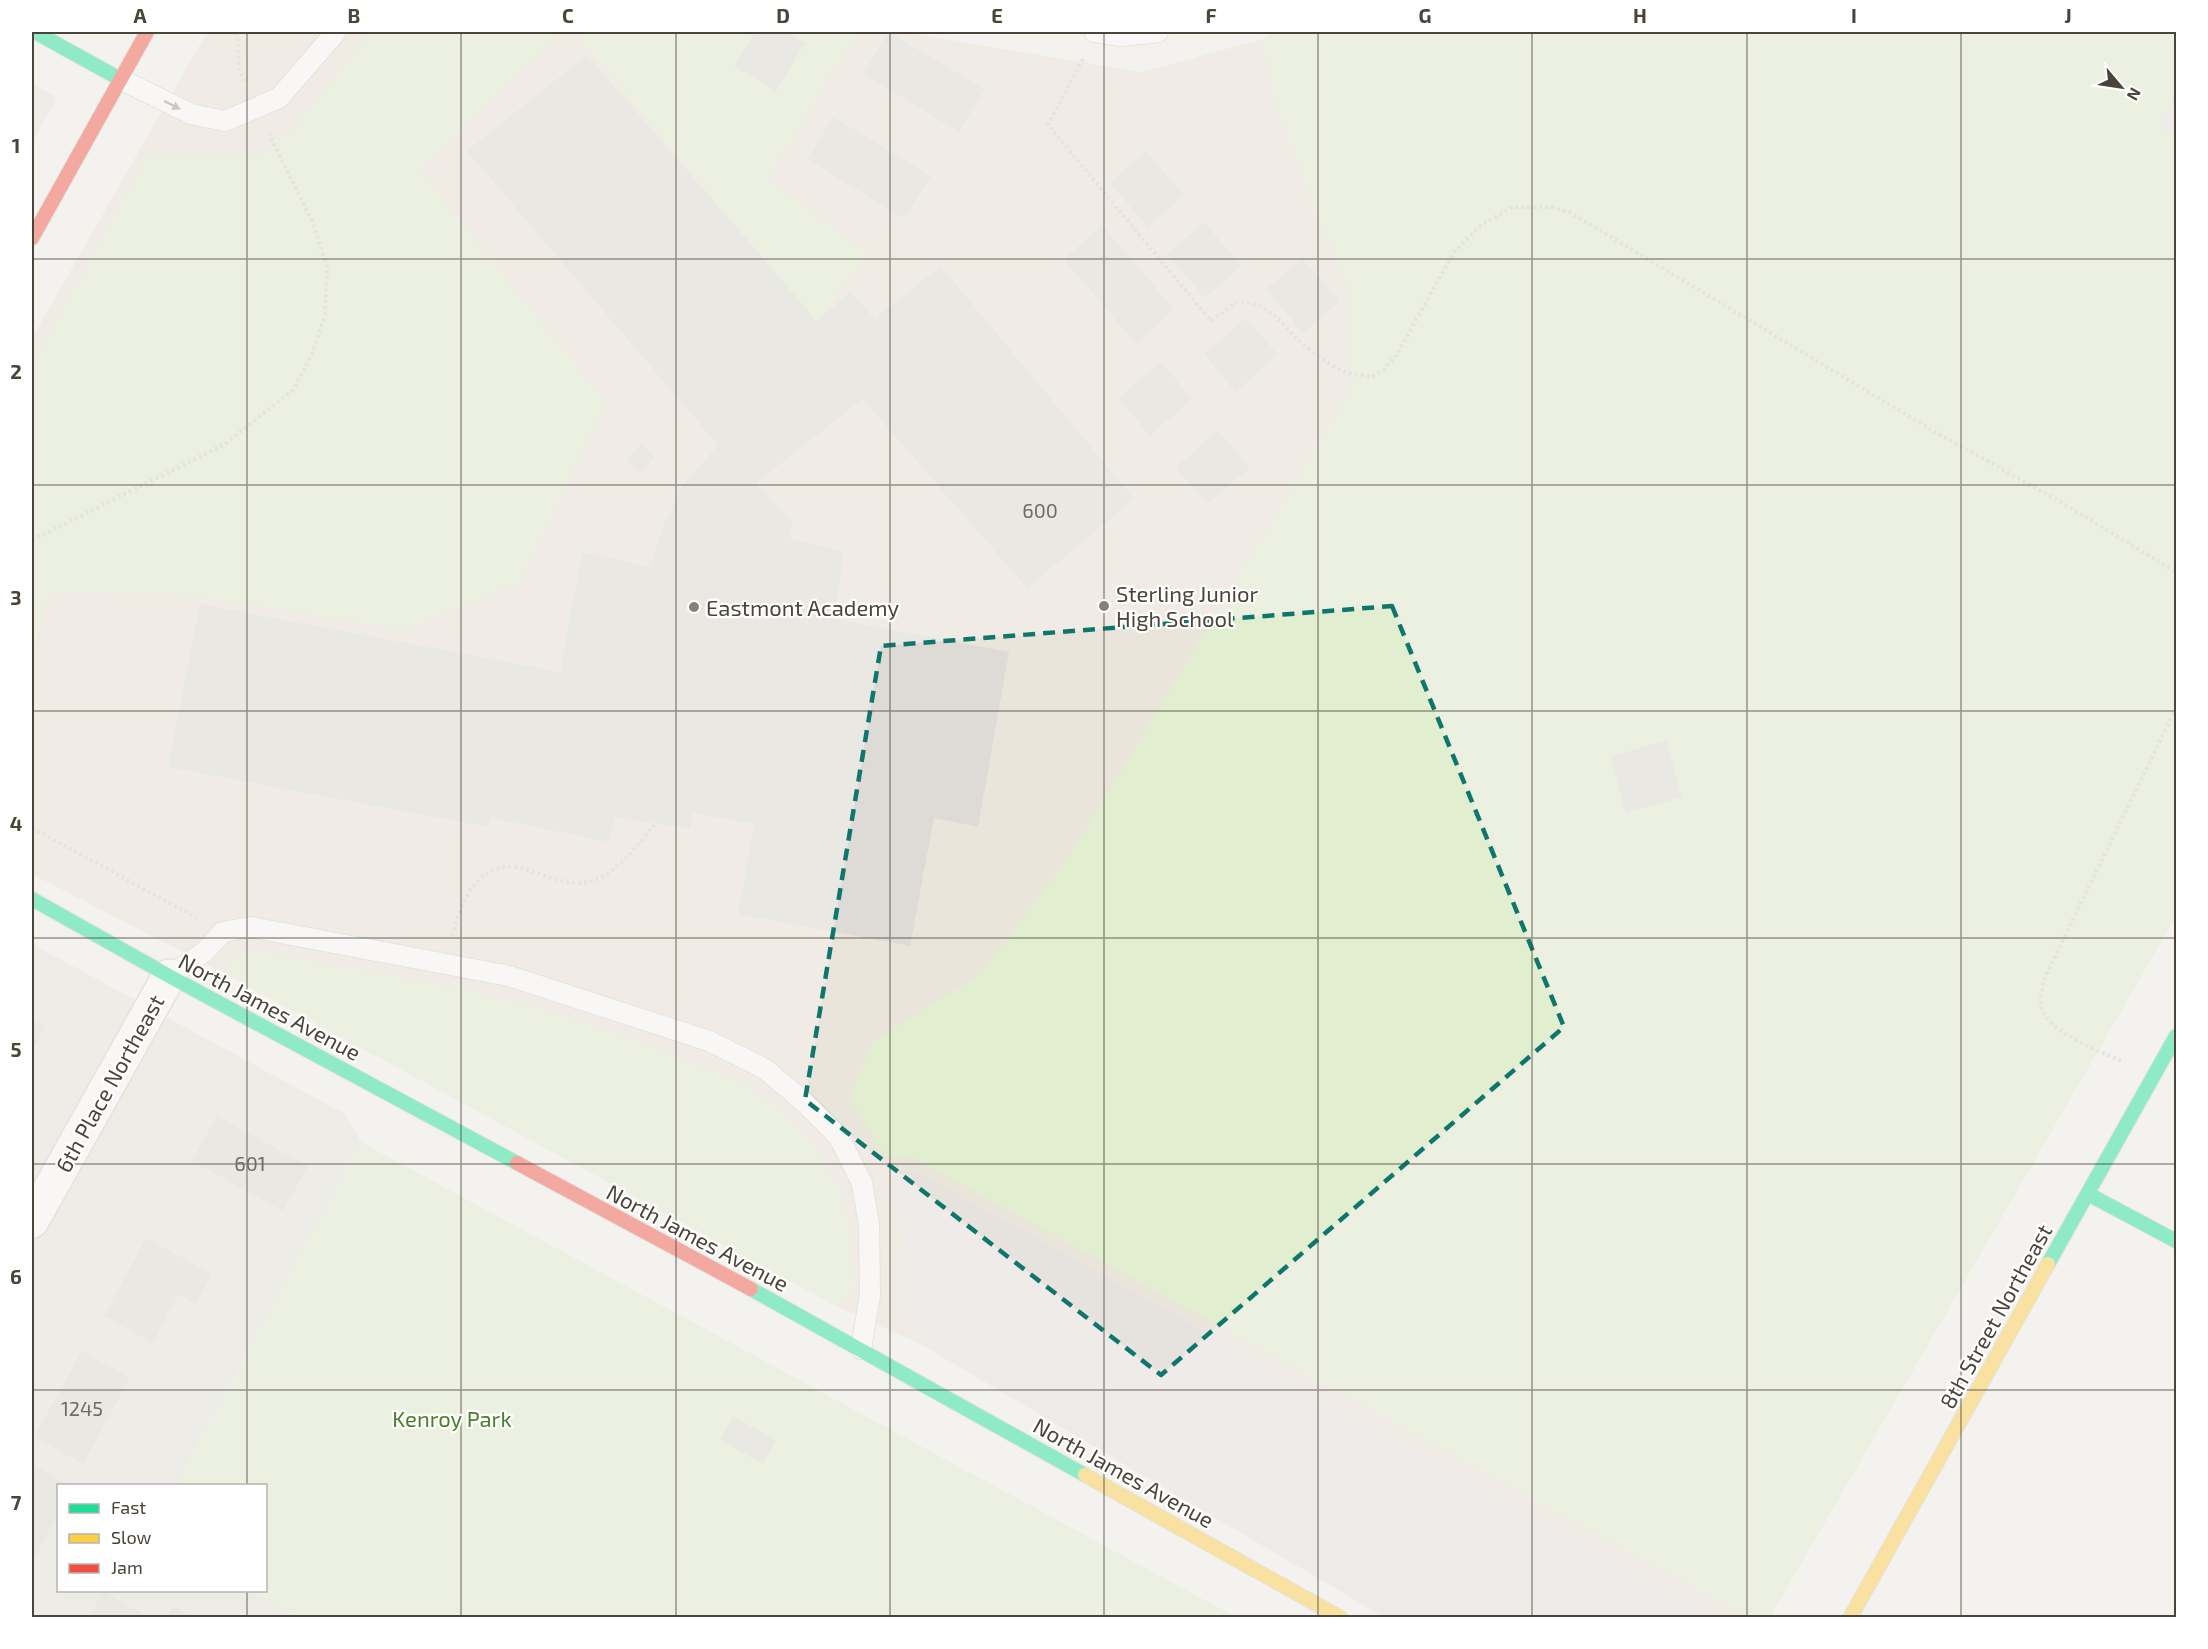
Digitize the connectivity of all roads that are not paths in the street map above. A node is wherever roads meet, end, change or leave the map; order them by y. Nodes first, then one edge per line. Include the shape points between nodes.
1 (35, 32) edge
2 (147, 32) edge
3 (336, 32) edge
4 (1096, 32) edge
5 (1158, 32) edge
6 (120, 79) junction
7 (32, 238) edge
8 (32, 899) edge
9 (169, 976) junction
10 (2176, 1036) edge
11 (2088, 1194) junction
12 (32, 1221) edge
13 (2176, 1241) edge
14 (861, 1349) junction
15 (1341, 1617) edge
16 (1850, 1617) edge

1 - 6 street
2 - 6 street
6 -> 3 lane via 191,114 225,121 279,98
4 - 5 lane via 1122,36
6 - 7 street
8 - 9 street, North James Avenue
9 - 12 street, 6th Place Northeast
9 - 14 street, North James Avenue
9 - 14 lane via 223,932 250,927 509,976 709,1041 765,1069 839,1137 862,1183 869,1224 870,1295
10 - 11 street, 8th Street Northeast
11 - 13 street
11 - 16 street, 8th Street Northeast
14 - 15 street, North James Avenue

